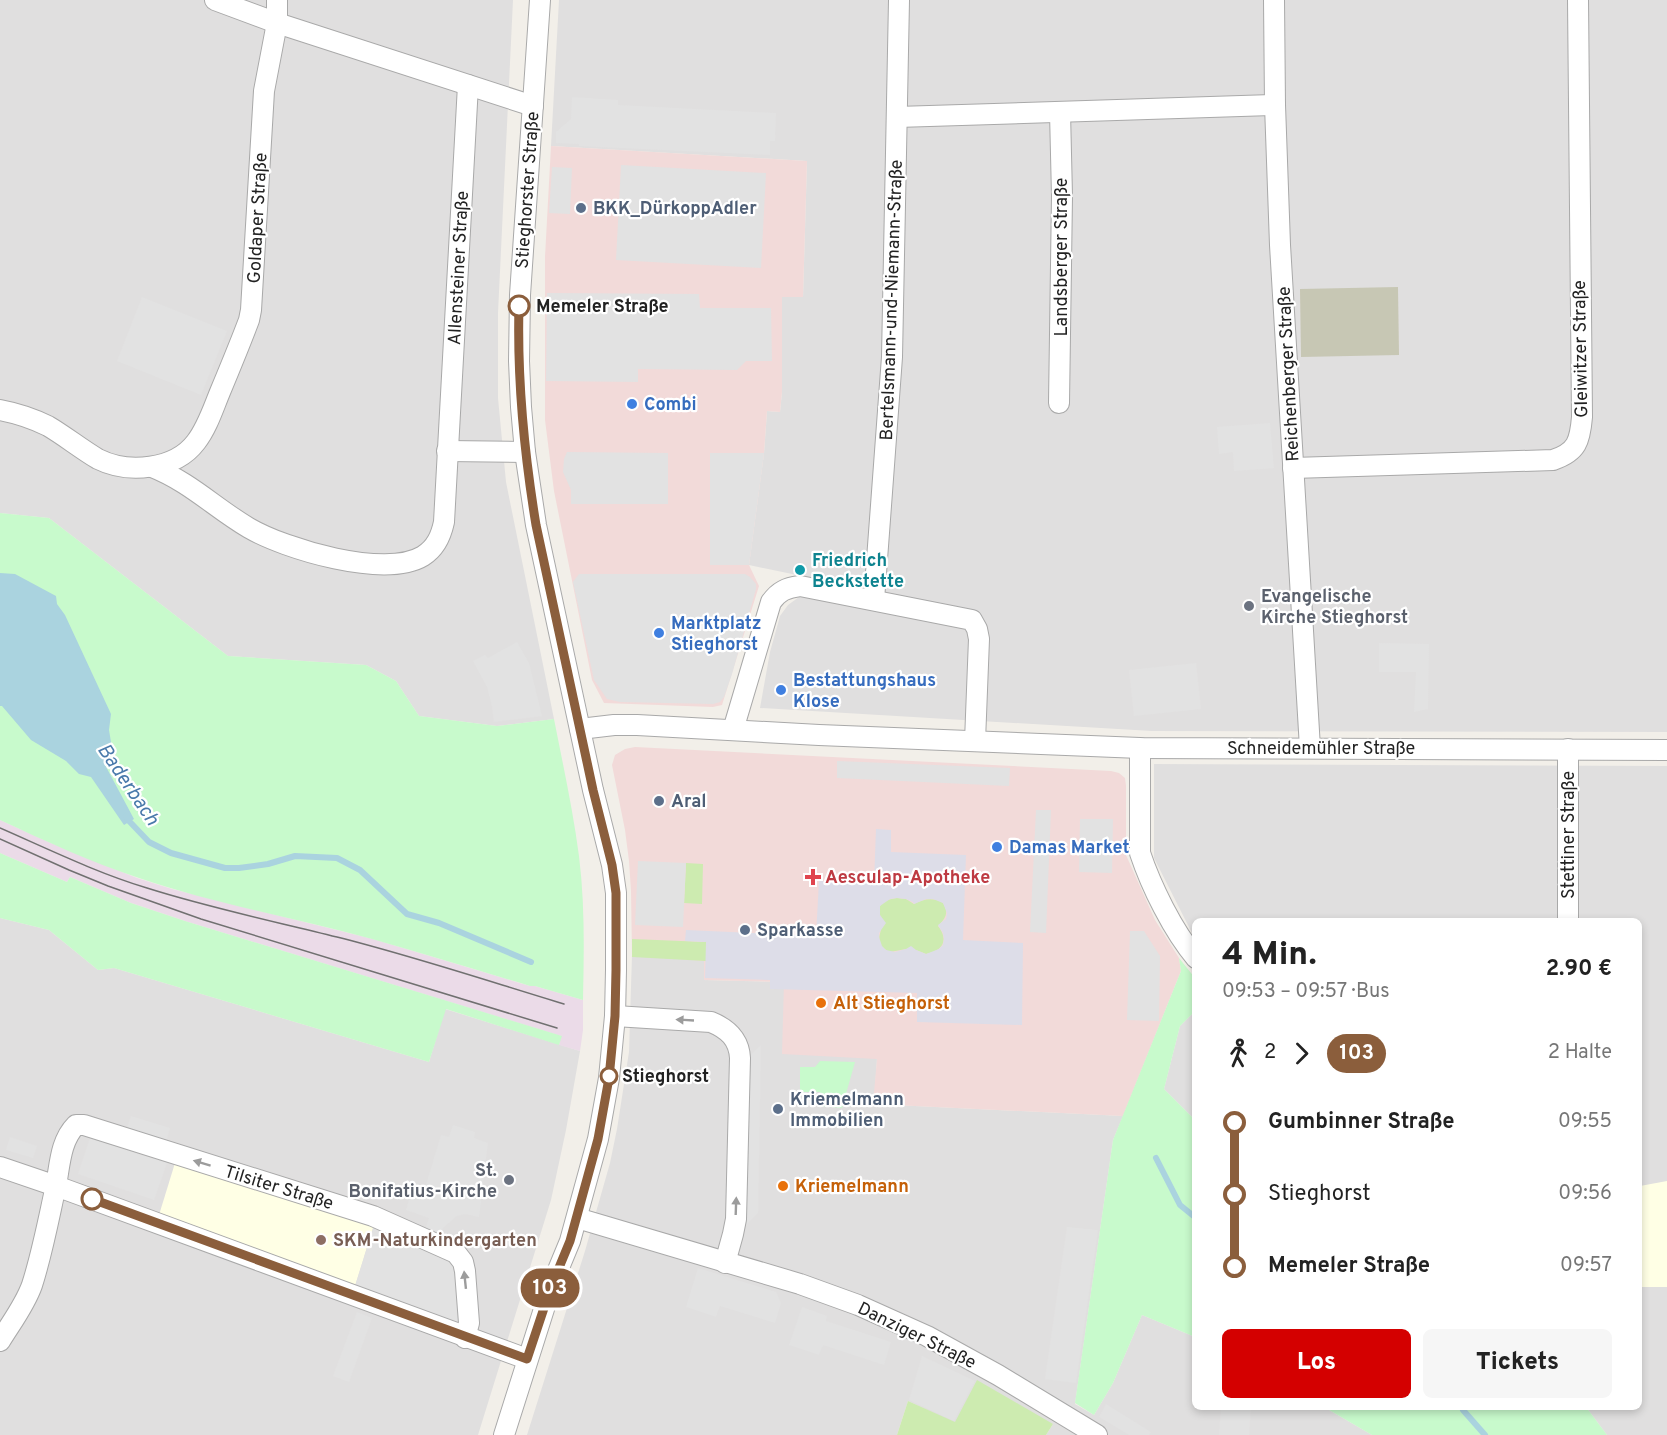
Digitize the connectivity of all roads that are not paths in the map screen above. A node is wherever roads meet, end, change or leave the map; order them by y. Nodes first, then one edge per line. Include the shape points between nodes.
1 (216, 0) edge
2 (277, 0) edge
3 (540, 0) edge
4 (899, 0) edge
5 (1274, 0) edge
6 (1578, 0) edge
7 (277, 23) junction
8 (468, 85) junction
9 (1275, 105) junction
10 (533, 106) junction
11 (1059, 112) junction
12 (897, 117) junction
13 (1059, 403) dead end
14 (214, 408) joint
15 (0, 410) edge
16 (195, 444) junction
17 (447, 451) junction
18 (525, 452) junction
19 (152, 467) junction
20 (1293, 468) junction
21 (203, 496) junction
22 (874, 600) junction
23 (580, 729) junction
24 (733, 730) junction
25 (975, 741) junction
26 (1140, 748) junction
27 (1310, 748) junction
28 (1568, 749) junction
29 (1667, 750) edge
30 (1568, 918) edge
31 (1192, 953) edge
32 (615, 1016) junction
33 (0, 1167) edge
34 (56, 1186) junction
35 (577, 1218) junction
36 (725, 1263) junction
37 (465, 1338) junction
38 (0, 1341) edge
39 (527, 1359) junction
40 (504, 1435) edge
41 (1097, 1435) edge

1 - 7 street
2 - 7 street, Goldaper Straße
3 - 10 street, Stieghorster Straße
4 - 12 street, Bertelsmann-und-Niemann-Straße
5 - 9 street, Reichenberger Straße
6 - 20 street, Gleiwitzer Straße via 1582,417 1575,447 1566,456 1553,460
7 - 8 street
7 - 14 street, Goldaper Straße via 264,91 251,310
8 - 10 street
8 - 17 street, Allensteiner Straße
9 - 11 street
9 - 20 street, Reichenberger Straße
10 - 18 street, Stieghorster Straße via 519,318
11 - 12 street
11 - 13 street, Landsberger Straße
12 - 22 street, Bertelsmann-und-Niemann-Straße via 892,357
14 - 16 street, Allensteiner Straße
15 - 19 street, Allensteiner Straße via 47,426 102,460
16 - 19 street, Allensteiner Straße via 179,456
16 - 21 street, Allensteiner Straße via 193,477
17 - 18 street
17 - 21 street, Allensteiner Straße via 439,539 422,557 410,561 352,561 298,548 250,529
18 - 23 street, Stieghorster Straße via 536,525
19 - 21 street, Allensteiner Straße via 183,481
20 - 27 street, Reichenberger Straße
22 - 24 street via 800,586 778,592 768,610
22 - 25 street via 972,620 979,639
23 - 24 street, Schneidemühler Straße via 637,725
23 - 32 street, Stieghorster Straße via 616,893
24 - 25 street, Schneidemühler Straße
25 - 26 street, Schneidemühler Straße
26 - 27 street, Schneidemühler Straße
26 - 31 street via 1140,853 1160,900
27 - 28 street, Schneidemühler Straße
28 - 29 street, Schneidemühler Straße
28 - 30 street, Stettiner Straße
32 - 35 street, Stieghorster Straße via 604,1109
36 -> 32 street via 736,1219 740,1058 737,1041 711,1022
33 - 34 street
34 - 37 street
37 -> 34 street, Tilsiter Straße via 470,1323 463,1262 456,1253 373,1216 84,1125 76,1125 69,1132
34 - 38 street via 31,1287
35 - 36 street, Danziger Straße
35 - 39 street, Stieghorster Straße
36 - 41 street, Danziger Straße via 800,1284 910,1329 998,1375
37 - 39 street
39 - 40 street, Stieghorster Straße

